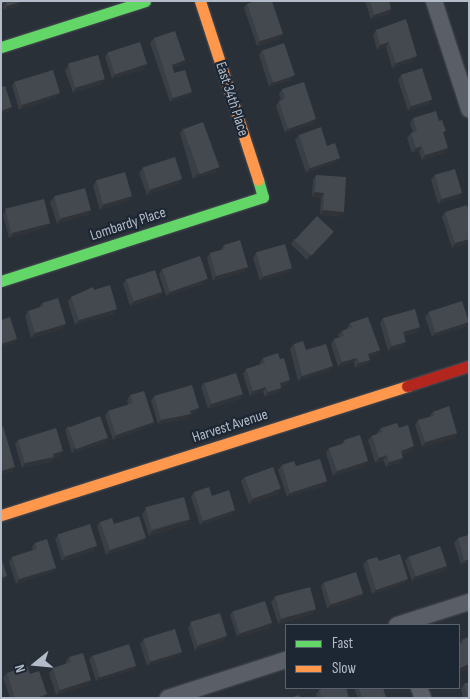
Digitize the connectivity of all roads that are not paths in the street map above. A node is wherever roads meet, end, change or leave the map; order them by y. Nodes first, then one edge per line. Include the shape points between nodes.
1 (145, 1) edge
2 (200, 1) edge
3 (434, 1) edge
4 (1, 47) edge
5 (469, 109) edge
6 (264, 197) joint
7 (1, 281) edge
8 (469, 366) edge
9 (1, 515) edge
10 (469, 602) edge
11 (401, 624) edge
12 (285, 660) edge
13 (168, 698) edge

1 - 4 street
2 - 6 street, East 34th Place
3 - 5 street
6 - 7 street, Lombardy Place
8 - 9 street, Harvest Avenue
10 - 11 street
12 - 13 street

